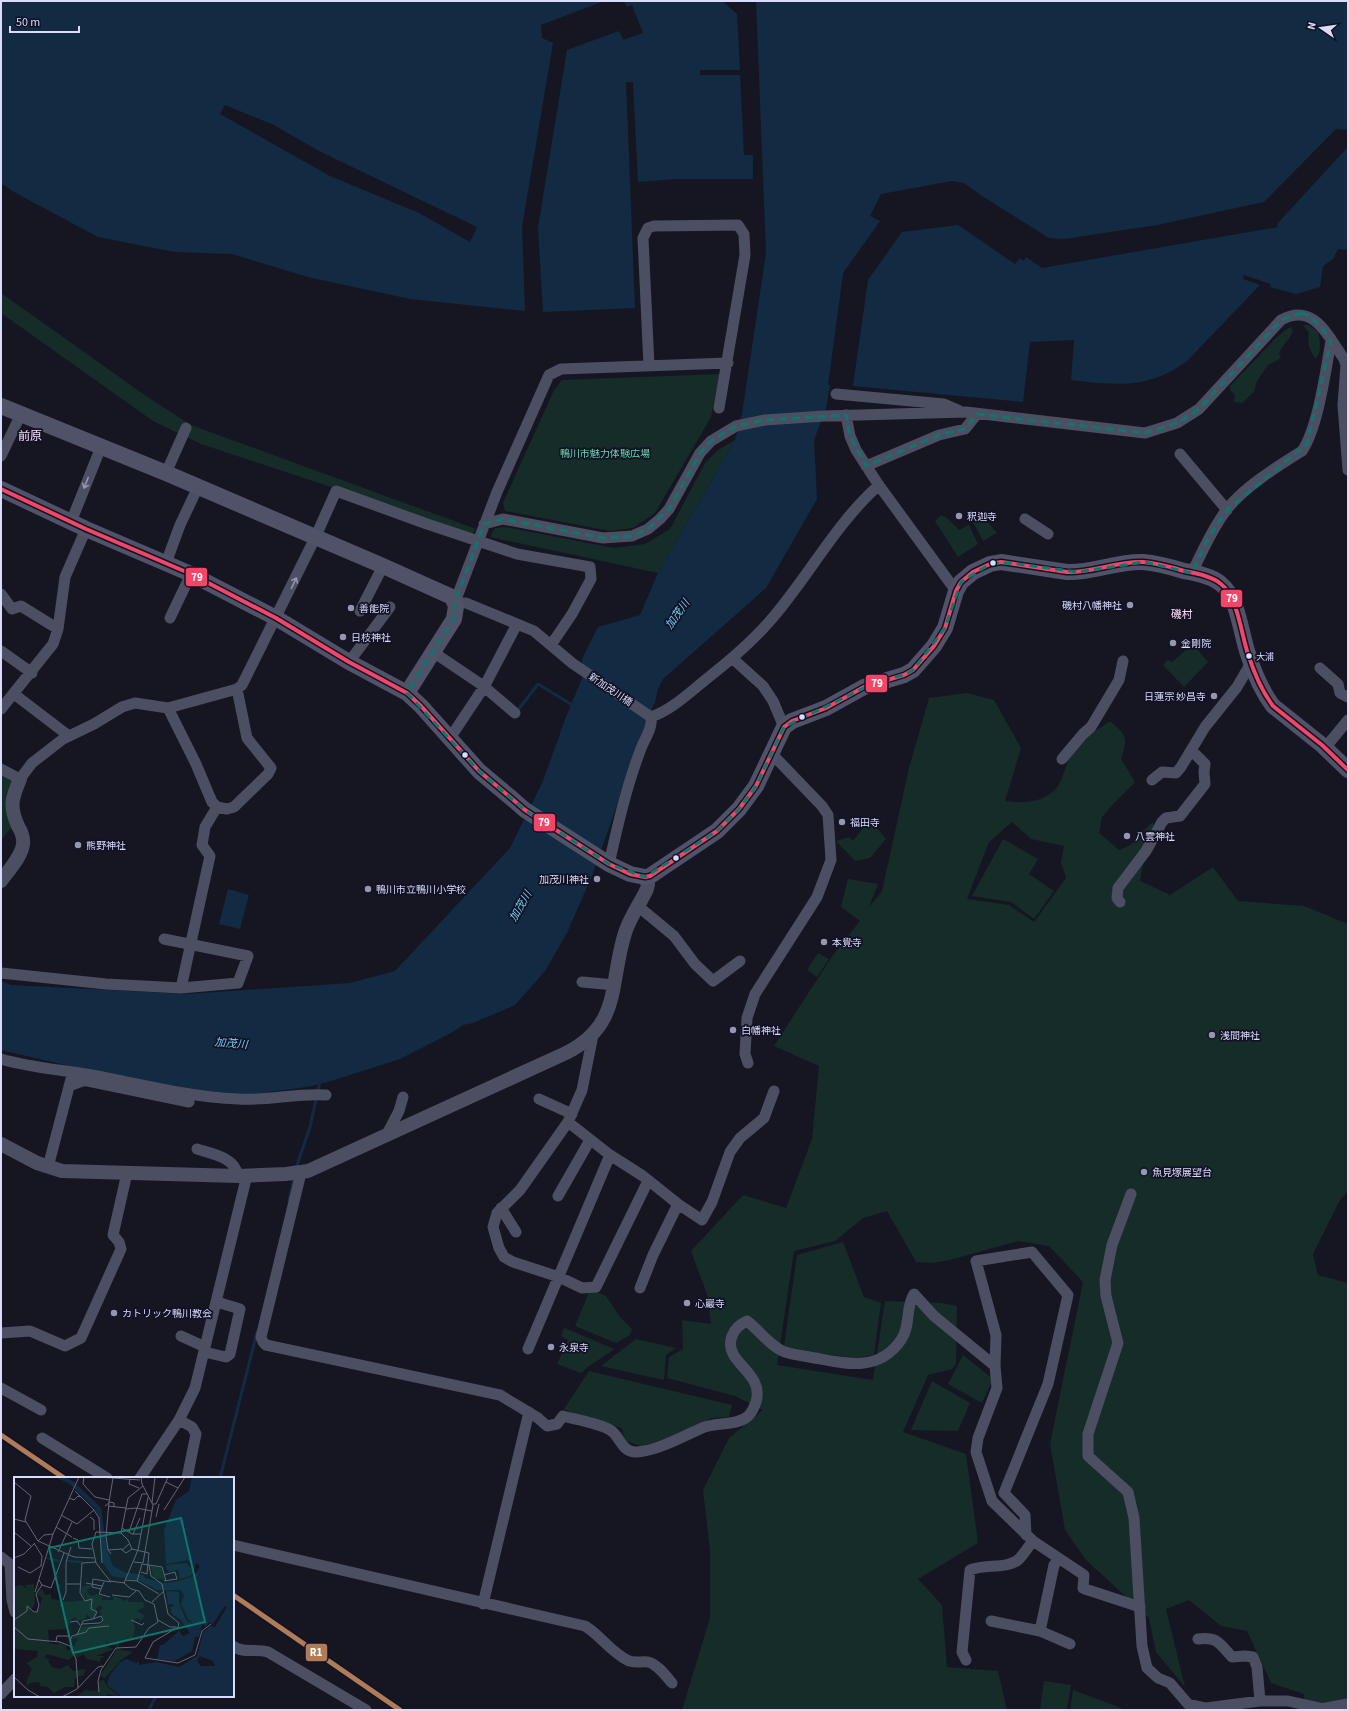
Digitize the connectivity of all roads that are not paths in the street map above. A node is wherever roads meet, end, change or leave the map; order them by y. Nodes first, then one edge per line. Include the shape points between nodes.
1 (1331, 341) junction
2 (728, 363) junction
3 (649, 366) junction
4 (836, 394) dead end
5 (1, 406) edge
6 (719, 408) dead end
7 (971, 413) junction
8 (21, 414) junction
9 (846, 415) junction
10 (186, 428) dead end
11 (101, 447) junction
12 (1180, 454) dead end
13 (1, 456) edge
14 (866, 466) junction
15 (1348, 470) edge
16 (166, 473) junction
17 (879, 485) junction
18 (198, 487) junction
19 (1, 489) edge
20 (1227, 510) junction
21 (1025, 519) dead end
22 (71, 522) junction
23 (484, 524) junction
24 (86, 529) junction
25 (1048, 534) dead end
26 (315, 538) junction
27 (478, 541) junction
28 (166, 563) junction
29 (383, 566) junction
30 (1192, 572) junction
31 (191, 574) junction
32 (956, 592) junction
33 (1, 594) edge
34 (455, 602) junction
35 (390, 607) dead end
36 (360, 610) dead end
37 (170, 618) dead end
38 (276, 618) junction
39 (517, 624) junction
40 (58, 629) junction
41 (552, 645) junction
42 (1, 651) edge
43 (433, 652) junction
44 (732, 658) junction
45 (1123, 661) dead end
46 (349, 662) junction
47 (1251, 663) junction
48 (1320, 668) dead end
49 (32, 673) junction
50 (484, 686) junction
51 (237, 689) junction
52 (407, 693) junction
53 (14, 694) junction
54 (1348, 697) edge
55 (168, 708) junction
56 (1, 709) edge
57 (515, 713) dead end
58 (651, 716) junction
59 (1348, 720) edge
60 (784, 727) junction
61 (69, 736) junction
62 (450, 738) junction
63 (1326, 748) junction
64 (1192, 751) junction
65 (772, 754) junction
66 (1062, 759) dead end
67 (1, 768) edge
68 (1348, 770) edge
69 (20, 779) junction
70 (1152, 780) dead end
71 (217, 807) junction
72 (606, 862) junction
73 (646, 877) junction
74 (1, 881) edge
75 (1120, 902) dead end
76 (638, 907) junction
77 (164, 939) dead end
78 (190, 944) junction
79 (740, 961) dead end
80 (1, 973) edge
81 (582, 982) dead end
82 (615, 985) junction
83 (181, 988) junction
84 (593, 1035) junction
85 (1, 1059) edge
86 (748, 1063) dead end
87 (73, 1072) junction
88 (69, 1086) junction
89 (774, 1091) dead end
90 (326, 1095) dead end
91 (403, 1097) dead end
92 (539, 1099) dead end
93 (189, 1102) dead end
94 (570, 1118) junction
95 (387, 1134) junction
96 (590, 1140) junction
97 (1, 1144) edge
98 (197, 1149) dead end
99 (610, 1155) junction
100 (48, 1167) junction
101 (127, 1173) junction
102 (301, 1173) junction
103 (243, 1176) junction
104 (648, 1181) junction
105 (1130, 1194) dead end
106 (558, 1196) dead end
107 (678, 1204) junction
108 (501, 1208) junction
109 (516, 1232) dead end
110 (559, 1277) junction
111 (640, 1288) dead end
112 (217, 1302) junction
113 (1, 1333) edge
114 (181, 1336) dead end
115 (204, 1349) junction
116 (528, 1349) dead end
117 (995, 1366) junction
118 (1, 1388) edge
119 (41, 1410) dead end
120 (529, 1412) junction
121 (179, 1420) junction
122 (42, 1438) dead end
123 (105, 1477) edge
124 (141, 1477) edge
125 (186, 1477) edge
126 (1029, 1538) junction
127 (234, 1545) edge
128 (1, 1557) edge
129 (1059, 1559) junction
130 (13, 1566) edge
131 (483, 1604) junction
132 (1140, 1607) junction
133 (14, 1608) edge
134 (991, 1621) dead end
135 (1040, 1631) junction
136 (1198, 1639) dead end
137 (1070, 1644) dead end
138 (234, 1646) edge
139 (966, 1660) dead end
140 (14, 1680) edge
141 (672, 1683) dead end
142 (1, 1694) edge
143 (1260, 1701) junction
144 (1348, 1704) edge
145 (1318, 1709) edge
146 (366, 1710) edge

1 - 7 street via 1310,316 1301,313 1291,314 1281,320 1199,409 1177,423 1145,433
1 - 15 street via 1346,365 1343,405
1 - 20 street via 1319,404 1307,444 1302,451 1245,491
2 - 3 street
2 - 3 street via 745,255 744,234 738,224 731,223 648,228 643,238
2 - 6 street
3 - 23 street via 561,369 549,375
4 - 7 street via 944,404
5 - 8 main road
7 - 9 street
7 - 14 street via 965,429 939,435
8 - 11 main road
8 - 13 street
9 - 14 street via 850,436
9 - 23 street via 765,420 736,426 710,441 700,453 675,499 660,519 648,529 632,536 602,538 503,518
10 - 16 street
11 - 16 main road
11 -> 22 street
12 - 20 street
14 - 17 street
16 - 18 main road
17 - 32 street
17 - 44 street via 842,523 814,564 769,621
18 - 26 main road
18 - 28 street
19 - 22 main road
20 - 30 street via 1208,538
21 - 25 street
22 - 24 main road
23 - 27 street
24 - 28 main road
24 - 40 street via 65,577
26 - 27 street via 336,491
26 - 29 main road
38 -> 26 street
27 - 34 street
27 - 41 street via 517,554 590,567 591,579
28 - 31 main road
29 - 34 main road via 445,593
29 - 36 street
30 - 32 main road via 1144,562 1078,572 1001,562 973,572
30 - 47 main road via 1218,581 1231,596
31 - 37 street
31 - 38 main road
32 - 60 main road via 945,628 934,646 913,670 864,687
33 - 40 street via 12,609 21,606
34 - 39 street, 新加茂川橋 via 466,603
34 - 43 main road via 454,619
35 - 46 street
38 - 46 main road
38 - 51 street via 242,685
39 - 41 street, 新加茂川橋
39 - 50 street
40 - 49 street via 53,644
41 - 58 street, 新加茂川橋 via 572,662
42 - 49 street
43 - 50 street
43 - 52 main road
44 - 58 street via 681,699
44 - 60 street via 763,686 773,701
45 - 66 street via 1118,680 1091,727
46 - 52 main road
47 - 63 main road via 1258,682 1273,706
47 - 64 street via 1237,687 1205,727
48 - 54 street via 1338,684 1340,693
49 - 53 street
50 - 57 street
50 - 62 street
51 - 55 street
51 - 71 street via 247,738 271,768 234,807
52 - 62 main road
53 - 56 street
53 - 61 street
55 - 61 street via 135,703 122,707
55 - 71 street via 212,802
58 - 72 street via 651,725 636,760
59 - 63 street
60 - 65 main road
61 - 69 street via 32,763
62 - 72 main road via 479,771 525,810
63 - 68 main road
64 - 70 street via 1176,773 1162,772
64 - 75 street via 1205,764 1205,784 1180,816 1166,818 1162,822 1146,851 1118,888 1117,898
65 - 73 main road via 756,786 739,809 717,831
65 - 86 street via 828,815 831,860 817,897 755,994 747,1018 745,1054
67 - 69 street
69 - 74 street via 12,804 23,844
71 - 78 street via 205,827 202,845 210,856
72 - 73 main road via 630,874
73 - 76 street via 648,886
76 - 79 street via 674,936 695,964 712,981
76 - 82 street via 625,934
77 - 78 street
78 - 83 street
78 - 83 street via 248,956 238,983
80 - 83 street via 106,984
81 - 82 street
82 - 84 street via 608,1012
84 - 94 street via 582,1090
84 - 95 street via 566,1053
85 - 87 street
87 - 88 street
87 - 90 street via 192,1094 238,1099
88 - 93 street via 82,1081
88 - 100 street
89 - 107 street via 764,1118 734,1144 708,1212 702,1220
91 - 95 street
92 - 94 street
94 - 96 street
94 - 108 street via 520,1190
95 - 102 street
96 - 99 street
96 - 106 street
97 - 100 street
98 - 103 street via 226,1158
99 - 104 street
99 - 110 street
100 - 101 street
101 - 103 street
101 - 113 street via 113,1235 121,1249 81,1338 65,1346 30,1331
102 - 103 street
102 - 120 street via 262,1337 263,1342 266,1345 500,1395
103 - 112 street
104 - 107 street
104 - 110 street via 596,1287 582,1288
105 - 132 street via 1112,1245 1105,1280 1106,1296 1118,1343 1087,1444 1088,1456 1128,1492 1134,1518
107 - 111 street
108 - 109 street
108 - 110 street via 493,1227 498,1248 504,1256 513,1262
110 - 116 street
112 - 115 street
112 - 115 street via 240,1309 230,1354 226,1357
114 - 115 street
115 - 121 street via 195,1388
117 - 120 street via 934,1316 914,1294 909,1302 908,1326 902,1339 892,1351 878,1360 866,1363 843,1363 784,1352 747,1321 739,1325 729,1344 732,1355 755,1381 758,1396 754,1409 745,1418 704,1427 670,1443 636,1452 627,1450 611,1430 563,1416 557,1424 547,1426
117 - 126 street via 997,1388 978,1438 976,1452 992,1500
117 - 126 street via 996,1335 976,1261 1032,1252 1068,1295 1048,1384 1004,1493 1025,1515
118 - 119 street
120 - 131 street
121 - 124 street
121 - 125 street via 192,1427 196,1434
122 - 123 street
126 - 129 street
126 - 139 street via 1018,1560 1009,1564 978,1566 970,1570 962,1652
127 - 131 street
128 - 130 street
129 - 132 street via 1084,1575 1083,1588
129 - 135 street via 1054,1565
130 - 133 street
131 - 141 street via 585,1626 627,1660 650,1662
132 - 143 street via 1142,1646 1147,1668 1158,1678 1170,1682 1188,1704 1206,1708
134 - 135 street
135 - 137 street
136 - 143 street via 1215,1639 1232,1657 1253,1658 1257,1667
138 - 146 street via 245,1651 261,1649 268,1652
140 - 142 street
143 - 145 street via 1288,1701
144 - 145 street

